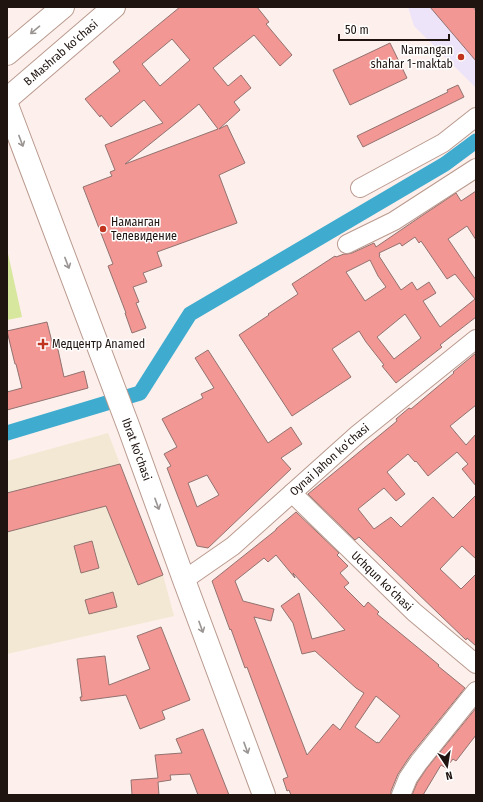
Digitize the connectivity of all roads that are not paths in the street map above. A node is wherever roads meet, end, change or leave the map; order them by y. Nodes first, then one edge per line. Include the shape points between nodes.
1 (63, 7) edge
2 (114, 7) edge
3 (7, 54) edge
4 (7, 99) edge
5 (7, 105) edge
6 (476, 117) edge
7 (476, 168) edge
8 (360, 188) dead end
9 (347, 244) dead end
10 (476, 339) edge
11 (292, 493) junction
12 (184, 580) junction
13 (476, 664) edge
14 (476, 691) edge
15 (264, 795) edge
16 (401, 795) edge

1 -> 3 main road
2 - 4 main road, B.Mashrab ko'chasi
5 -> 12 main road, Ibrat ko'chasi
6 - 8 street via 443,143
7 - 9 street via 394,221
10 - 11 street, Oynai Jahon ko‘chasi via 358,434
11 - 12 street, Oynai Jahon ko‘chasi via 233,546
11 - 13 street, Uchqun koʻchasi via 414,612
12 -> 15 main road, Ibrat ko'chasi
14 - 16 street via 419,762

